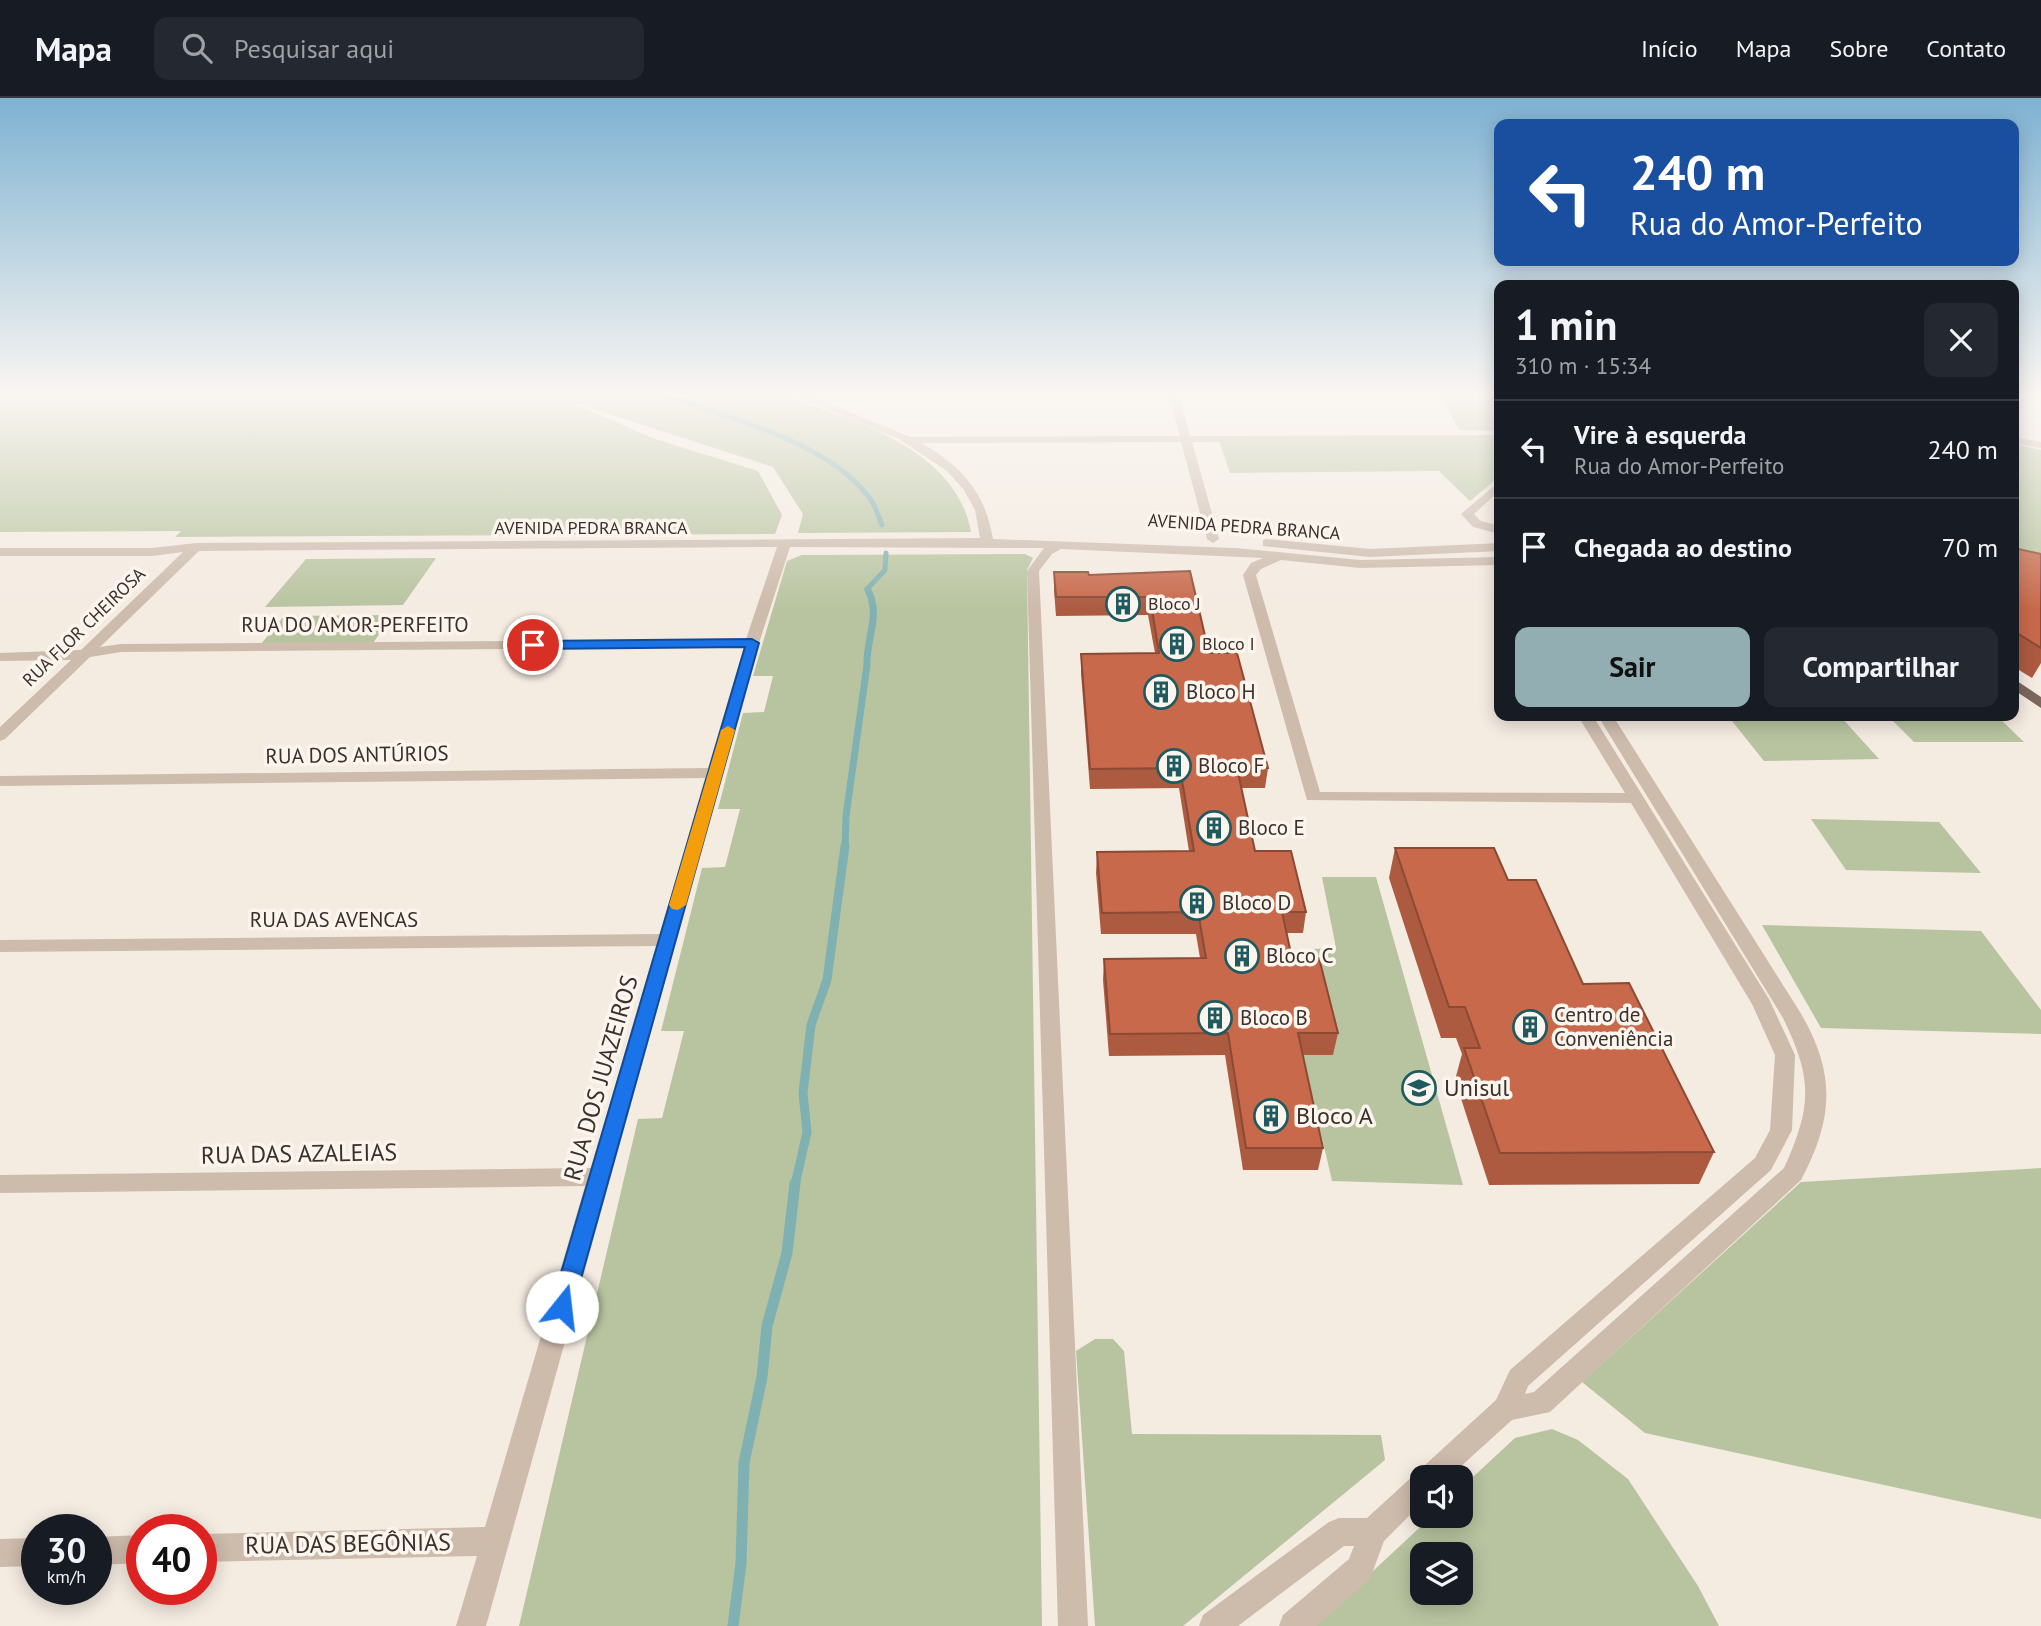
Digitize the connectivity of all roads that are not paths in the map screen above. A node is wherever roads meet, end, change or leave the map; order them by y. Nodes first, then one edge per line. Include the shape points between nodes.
1 (946, 467) edge
2 (1194, 467) edge
3 (1494, 489) edge
4 (1494, 528) edge
5 (1213, 540) junction
6 (0, 542) edge
7 (987, 542) junction
8 (784, 545) junction
9 (1059, 545) junction
10 (196, 547) junction
11 (1494, 547) edge
12 (1482, 548) junction
13 (0, 552) edge
14 (1279, 556) junction
15 (1494, 561) edge
16 (1038, 562) junction
17 (752, 643) junction
18 (84, 655) junction
19 (0, 657) edge
20 (2019, 688) edge
21 (2041, 704) edge
22 (1589, 721) edge
23 (1608, 721) edge
24 (0, 736) edge
25 (715, 773) junction
26 (0, 781) edge
27 (1637, 798) junction
28 (668, 940) junction
29 (0, 946) edge
30 (600, 1177) junction
31 (0, 1184) edge
32 (1505, 1409) junction
33 (1442, 1465) edge
34 (1410, 1496) edge
35 (1373, 1532) junction
36 (494, 1541) junction
37 (217, 1548) edge
38 (21, 1552) edge
39 (0, 1553) edge
40 (471, 1626) edge
41 (1073, 1626) edge
42 (1214, 1626) edge
43 (1294, 1626) edge

1 - 7 street via 981,510
2 - 5 street
3 - 4 street via 1466,514 1477,524
5 - 7 street, AVENIDA PEDRA BRANCA via 1022,536
5 - 12 street, AVENIDA PEDRA BRANCA via 1370,552
6 - 10 street, AVENIDA PEDRA BRANCA via 164,542
7 - 8 street, AVENIDA PEDRA BRANCA
7 - 9 street, AVENIDA PEDRA BRANCA
7 - 16 street via 1029,552
8 - 10 street, AVENIDA PEDRA BRANCA
8 - 17 street, RUA DOS JUAZEIROS
9 - 14 street, AVENIDA PEDRA BRANCA
9 - 16 street
10 - 13 street, AVENIDA PEDRA BRANCA via 152,552
10 - 18 street, RUA FLOR CHEIROSA
11 - 12 street, AVENIDA PEDRA BRANCA
12 - 15 street
14 - 15 street, AVENIDA PEDRA BRANCA via 1380,565
14 - 27 street via 1256,566 1249,575 1312,797
16 - 41 street via 1033,577
17 - 18 street, RUA DO AMOR-PERFEITO via 121,648
17 - 25 street, RUA DOS JUAZEIROS
18 - 19 street, RUA DO AMOR-PERFEITO
18 - 24 street, RUA FLOR CHEIROSA
20 - 21 main road
22 - 27 street
23 - 32 street via 1793,1017 1813,1059 1811,1136 1793,1174 1541,1403
25 - 26 street, RUA DOS ANTÚRIOS
25 - 28 street, RUA DOS JUAZEIROS
27 - 32 street via 1762,1004 1785,1055 1781,1130 1763,1164 1520,1378
28 - 29 street, RUA DAS AVENCAS
28 - 30 street, RUA DOS JUAZEIROS
30 - 31 street, RUA DAS AZALEIAS
30 - 36 street, RUA DOS JUAZEIROS
32 - 33 street
34 - 35 street
35 - 42 street via 1339,1532
35 - 43 street via 1360,1569
36 - 37 street, RUA DAS BEGÔNIAS
36 - 40 street, RUA DOS JUAZEIROS
38 - 39 street

